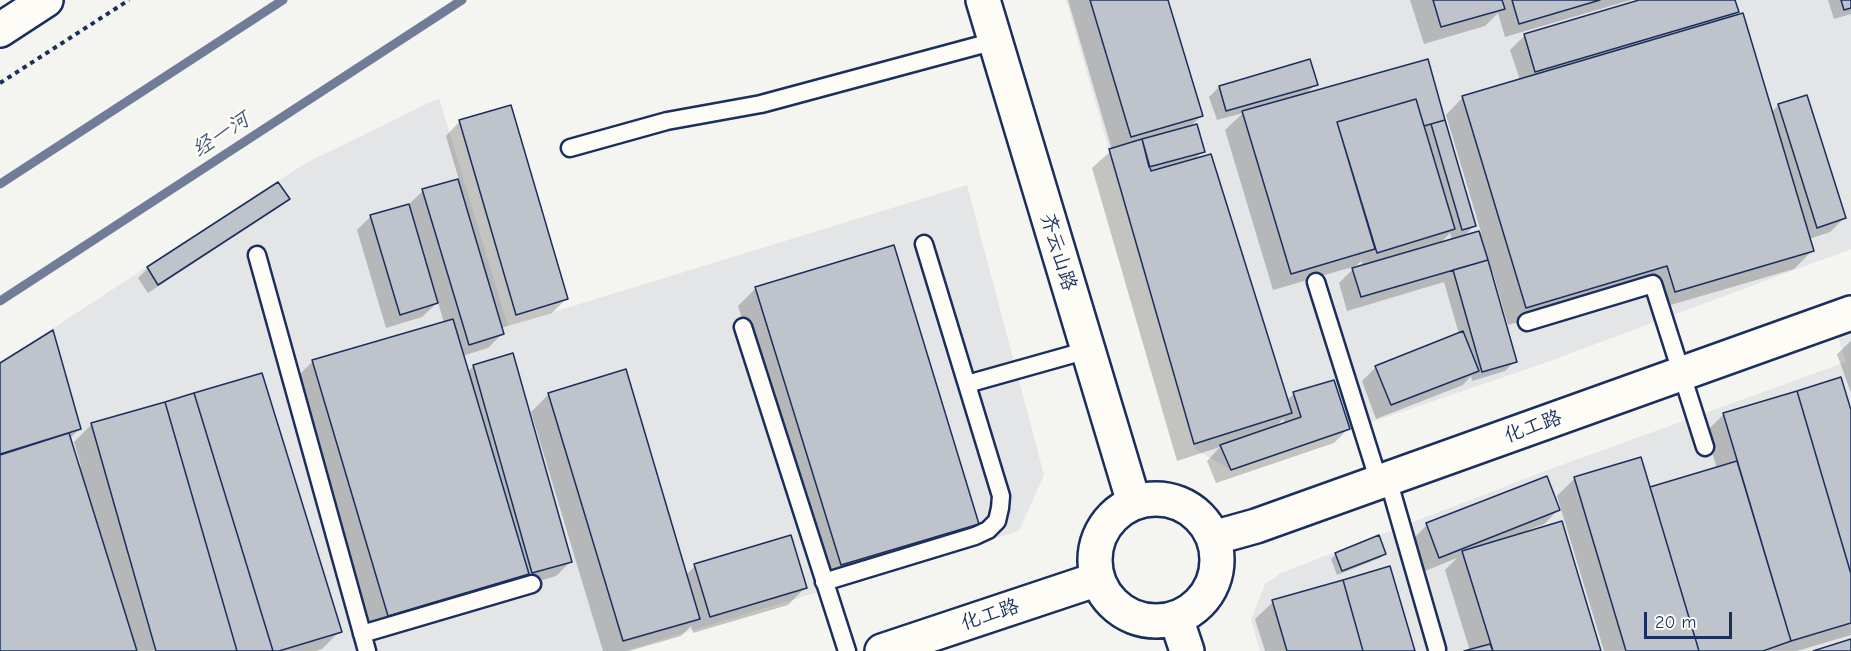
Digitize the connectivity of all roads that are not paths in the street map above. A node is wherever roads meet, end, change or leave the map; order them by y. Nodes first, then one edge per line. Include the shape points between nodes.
1 (46, 0) edge
2 (983, 0) edge
3 (0, 30) edge
4 (995, 41) junction
5 (570, 148) dead end
6 (924, 244) dead end
7 (257, 255) dead end
8 (1316, 282) dead end
9 (1851, 313) edge
10 (1527, 322) dead end
11 (743, 327) dead end
12 (1088, 350) junction
13 (1681, 374) junction
14 (967, 384) junction
15 (1705, 447) dead end
16 (1383, 481) junction
17 (1134, 503) junction
18 (1213, 538) junction
19 (1098, 579) junction
20 (824, 582) junction
21 (532, 584) dead end
22 (1176, 618) junction
23 (362, 634) junction
24 (1437, 649) dead end
25 (367, 651) edge
26 (847, 651) edge
27 (882, 651) edge
28 (1187, 651) edge

1 - 3 street
2 - 4 street, 齐云山路
4 - 5 lane via 760,104 667,121
4 - 12 street, 齐云山路
6 - 14 lane
7 - 23 lane
8 - 16 lane
9 - 13 street, 化工路
10 - 13 lane via 1653,284
11 - 20 lane
12 - 14 lane
12 - 17 street, 齐云山路
13 - 15 lane
13 - 16 street, 化工路
14 - 20 lane via 1001,496 996,520 988,530 975,536
16 - 18 street, 化工路
16 - 24 lane
17 - 18 street via 1162,500 1189,508
17 - 19 street via 1109,521 1101,534 1095,564
18 - 22 street via 1217,554 1212,586 1203,600
19 - 22 street via 1113,602 1135,617 1156,621
19 - 27 street, 化工路
20 - 26 lane
21 - 23 lane
22 - 28 street
23 - 25 lane

